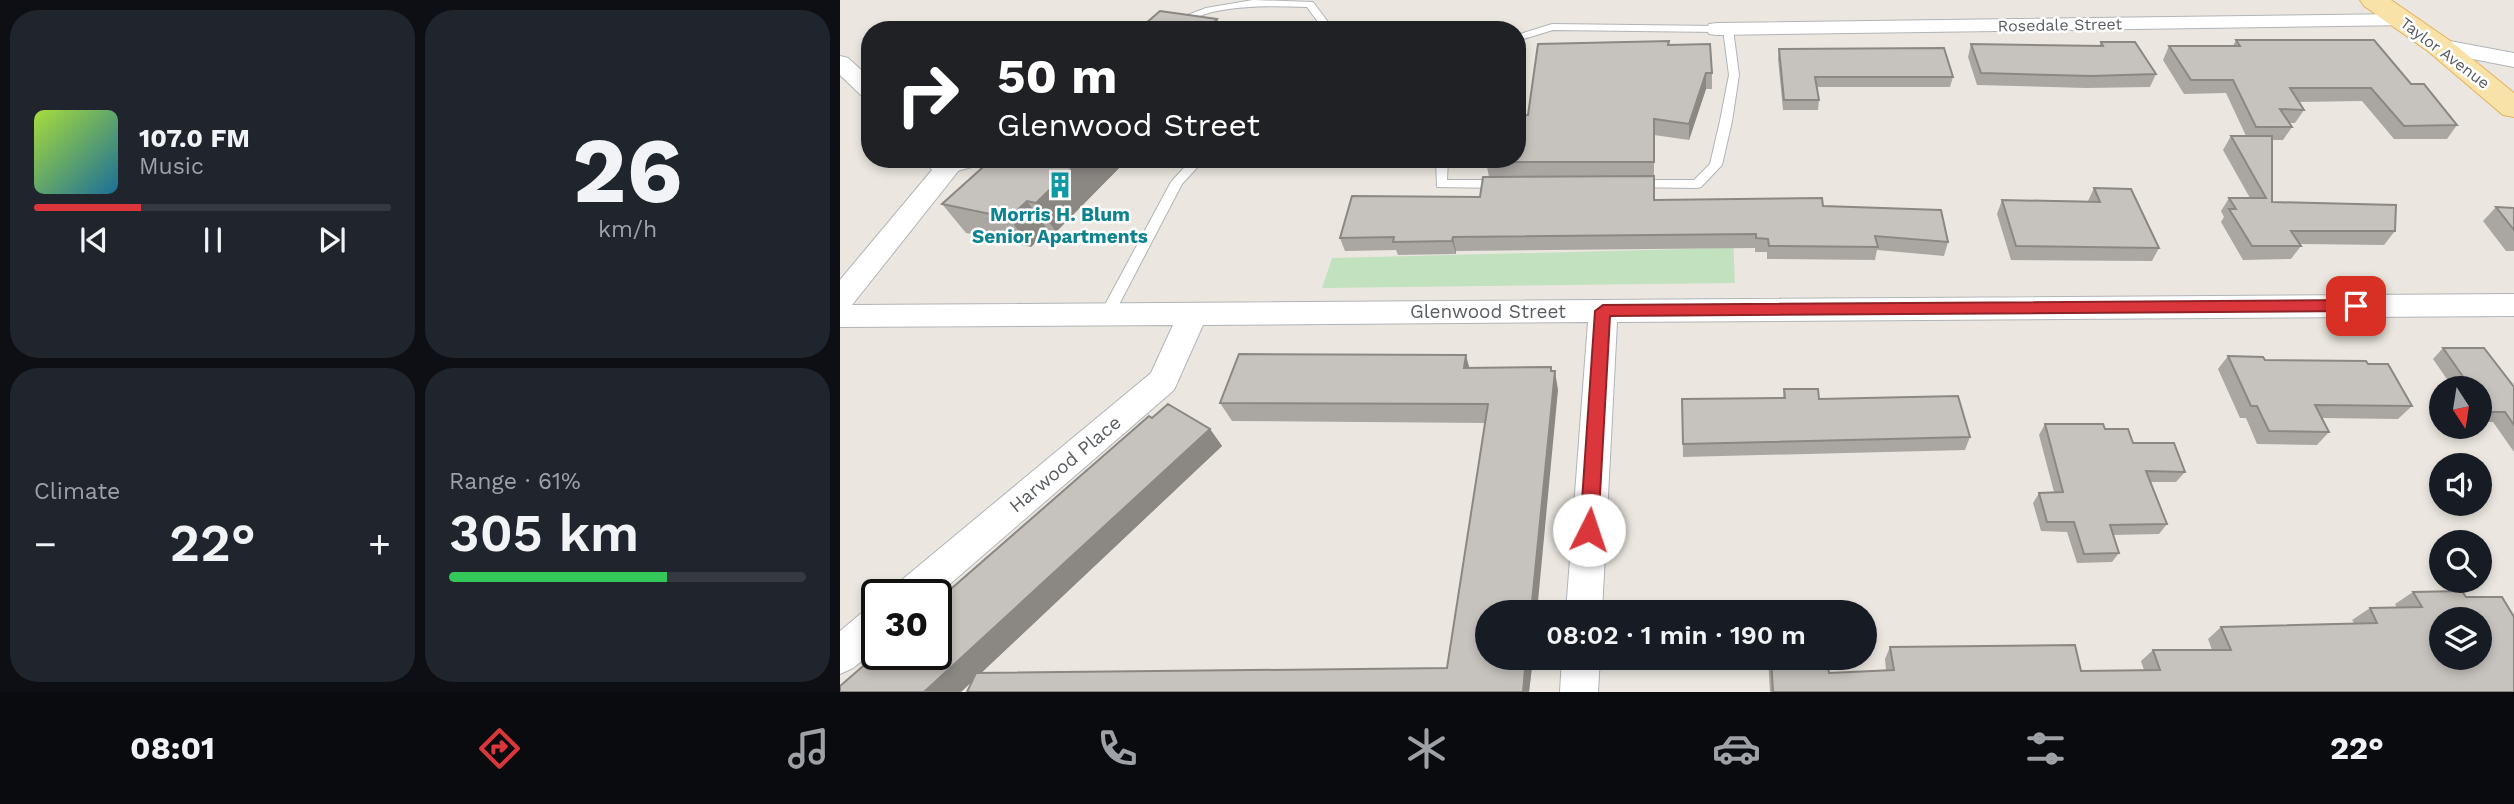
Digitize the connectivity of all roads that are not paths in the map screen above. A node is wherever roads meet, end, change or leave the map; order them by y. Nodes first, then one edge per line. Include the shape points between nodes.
1 (2373, 0) edge
2 (2402, 20) junction
3 (1178, 21) edge
4 (1323, 21) edge
5 (1723, 29) junction
6 (1526, 35) edge
7 (2439, 46) junction
8 (2514, 60) edge
9 (840, 63) edge
10 (861, 83) edge
11 (2514, 108) edge
12 (939, 168) edge
13 (1190, 168) edge
14 (1442, 168) edge
15 (1508, 184) edge
16 (1616, 184) edge
17 (840, 300) edge
18 (2514, 305) edge
19 (1603, 311) junction
20 (1193, 313) junction
21 (1107, 314) junction
22 (840, 316) edge
23 (930, 579) edge
24 (1585, 600) edge
25 (861, 637) edge
26 (840, 655) edge
27 (1580, 670) edge
28 (1579, 692) edge

1 - 2 main road, Taylor Avenue
2 - 5 street, Rosedale Street
2 - 7 main road, Taylor Avenue
3 - 4 lane via 1209,10 1259,2 1310,4
5 - 6 lane via 1552,27
5 - 16 lane via 1734,75 1716,165 1697,184
7 - 8 street
7 - 11 main road, Taylor Avenue
9 - 10 street
12 - 17 street
13 - 21 lane via 1177,182
14 - 15 lane via 1441,184
18 - 19 street, Glenwood Street
19 - 20 street, Glenwood Street
19 - 24 street
20 - 21 street, Glenwood Street
20 - 23 street, Harwood Place via 1163,381
21 - 22 street, Glenwood Street
25 - 26 street
27 - 28 street

